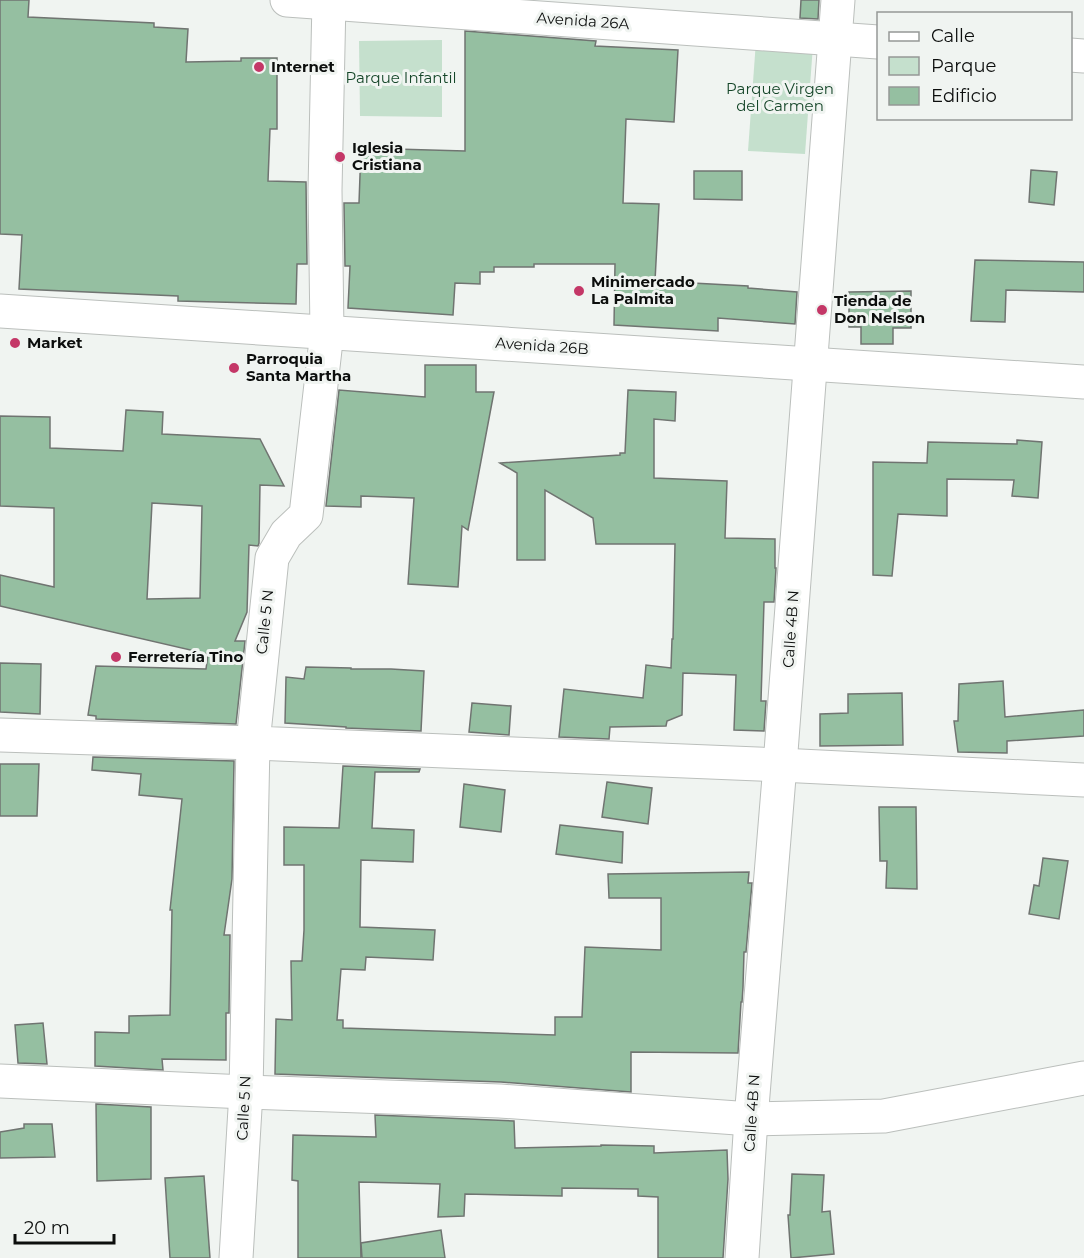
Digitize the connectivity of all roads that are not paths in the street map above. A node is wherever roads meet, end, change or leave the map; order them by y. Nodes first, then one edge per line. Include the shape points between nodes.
1 (287, 0) edge
2 (838, 0) edge
3 (329, 2) edge
4 (835, 39) junction
5 (877, 42) edge
6 (0, 311) edge
7 (327, 332) junction
8 (811, 364) junction
9 (1084, 382) edge
10 (0, 735) edge
11 (253, 743) junction
12 (780, 765) junction
13 (1084, 780) edge
14 (1084, 1078) edge
15 (0, 1081) edge
16 (246, 1092) junction
17 (751, 1119) junction
18 (236, 1258) edge
19 (742, 1258) edge

1 - 3 street, Avenida 26A
2 - 4 street, Calle 4B N
3 - 4 street, Avenida 26A
3 - 7 street, Calle 5 N
4 - 5 street, Avenida 26A
4 - 8 street, Calle 4B N
6 - 7 street, Avenida 26B
7 - 8 street, Avenida 26B
7 - 11 street, Calle 5 N via 306,515 286,534 272,558
8 - 9 street, Avenida 26B
8 - 12 street, Calle 4B N
10 - 11 street
11 - 12 street
11 - 16 street, Calle 5 N
12 - 13 street
12 - 17 street, Calle 4B N
14 - 17 street via 884,1116
15 - 16 street
16 - 17 street via 500,1101
16 - 18 street, Calle 5 N
17 - 19 street, Calle 4B N

